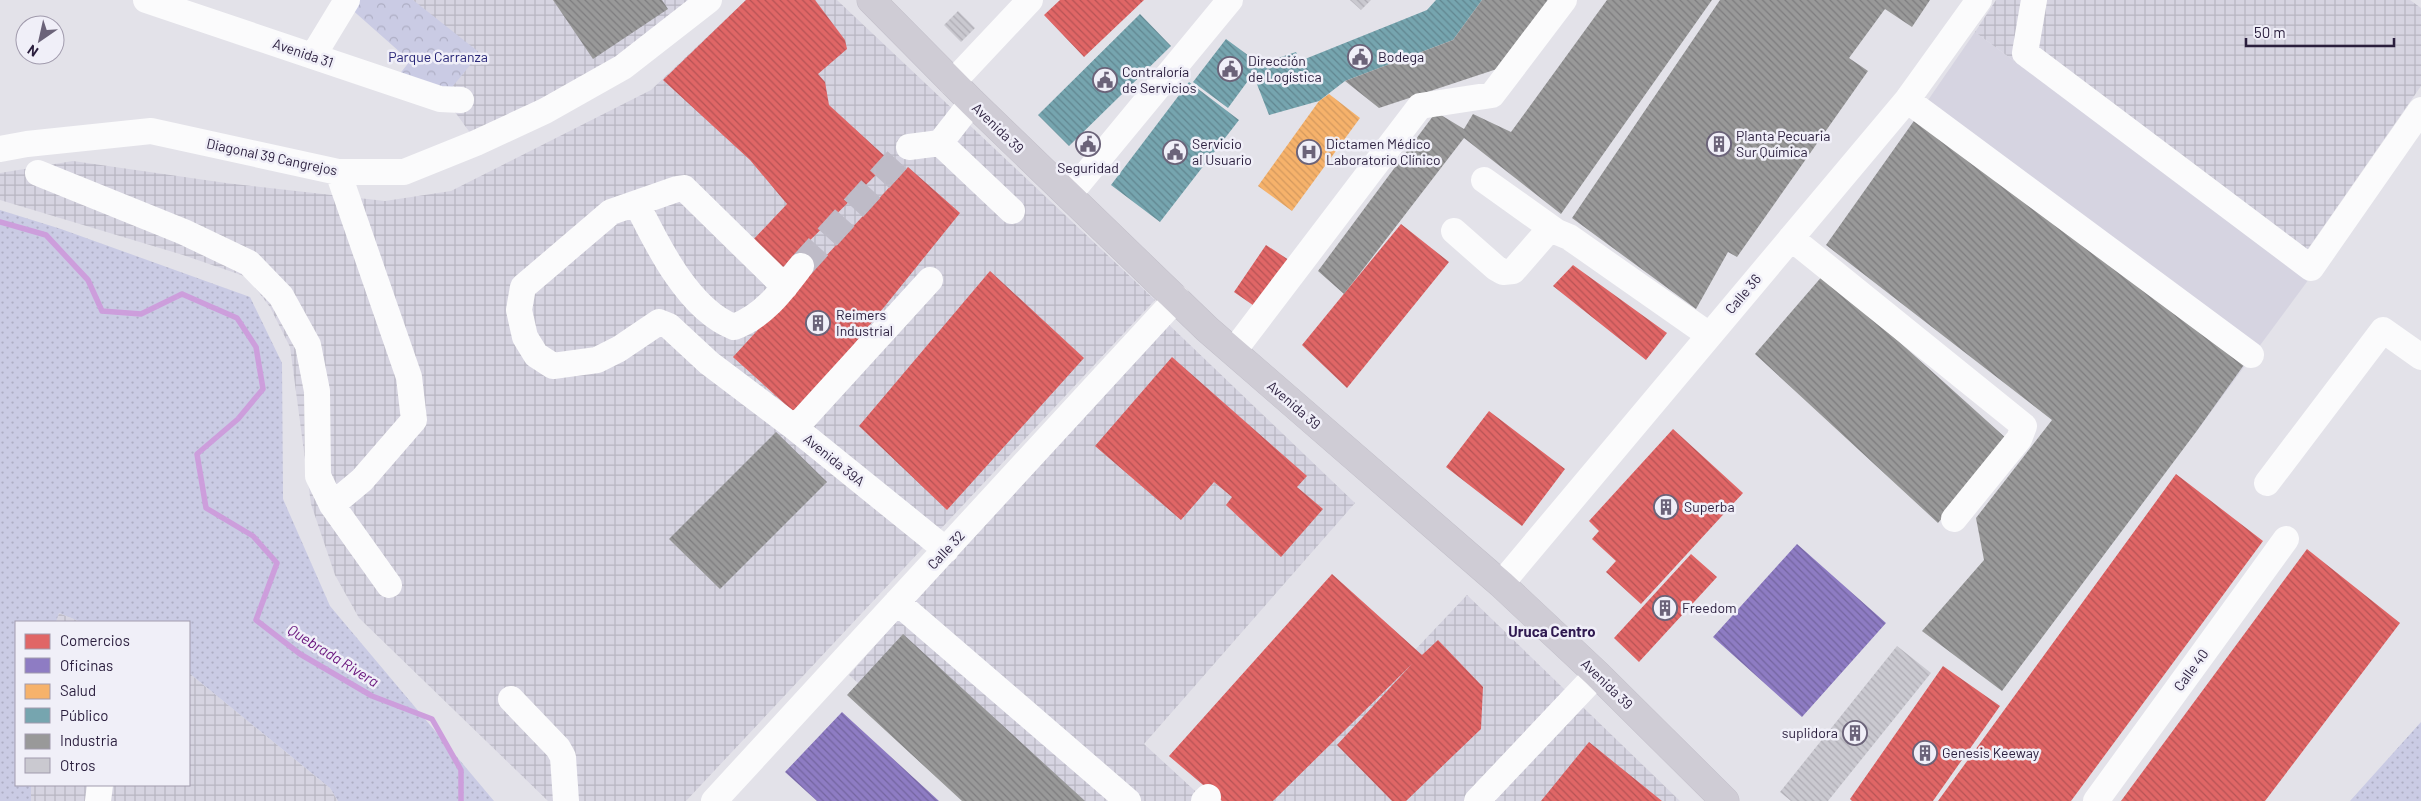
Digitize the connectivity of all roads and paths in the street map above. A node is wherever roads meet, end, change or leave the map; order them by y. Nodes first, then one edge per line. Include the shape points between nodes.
1 (146, 0) edge
2 (347, 0) edge
3 (709, 0) edge
4 (871, 0) edge
5 (1030, 0) edge
6 (1230, 0) edge
7 (1564, 0) edge
8 (1979, 0) edge
9 (2034, 0) edge
10 (313, 56) junction
11 (952, 82) junction
12 (461, 100) dead end
13 (1907, 100) junction
14 (972, 102) junction
15 (2421, 110) edge
16 (940, 144) junction
17 (909, 147) tunnel mouth
18 (0, 149) edge
19 (338, 172) junction
20 (38, 173) dead end
21 (1484, 180) dead end
22 (1069, 195) junction
23 (638, 204) junction
24 (1012, 211) dead end
25 (1454, 231) dead end
26 (1557, 232) junction
27 (1791, 238) junction
28 (801, 266) tunnel mouth
29 (930, 280) dead end
30 (785, 287) junction
31 (1177, 298) junction
32 (1709, 335) junction
33 (1233, 352) junction
34 (2251, 355) dead end
35 (2421, 357) edge
36 (795, 428) junction
37 (2267, 483) dead end
38 (332, 505) junction
39 (1954, 519) dead end
40 (2286, 539) dead end
41 (946, 550) junction
42 (1501, 584) junction
43 (388, 585) dead end
44 (897, 602) junction
45 (1597, 674) junction
46 (511, 699) dead end
47 (100, 786) edge
48 (98, 801) edge
49 (566, 801) edge
50 (714, 801) edge
51 (1128, 801) edge
52 (1477, 801) edge
53 (1725, 801) edge
54 (2096, 801) edge

1 - 10 street, Avenida 31
2 - 10 street
3 - 19 street, Diagonal 39 Cangrejos via 623,67 476,143 404,172
4 - 11 main road, Avenida 39
5 - 11 street
6 - 22 street
7 - 33 street via 1492,95 1420,106
8 - 13 street, Calle 36
9 - 15 street via 2025,53 2311,268
10 - 12 street, Avenida 31 via 440,99
11 - 14 main road, Avenida 39
13 - 27 street, Calle 36
13 - 34 street
14 - 16 street
14 - 22 main road, Avenida 39
16 - 17 street
16 - 24 street
18 - 19 street, Diagonal 39 Cangrejos via 151,131
19 - 38 street via 409,377 414,420 362,480
20 - 38 street via 184,232 249,263 281,296 308,346 317,391 318,476
21 - 26 street
22 - 31 main road, Avenida 39
23 - 30 street via 684,188
23 - 30 street via 658,247 676,274 723,323 734,327 748,322
23 - 36 street, Avenida 39A via 611,212 523,287 518,310 525,337 536,355 553,366 597,360 658,322 668,326 709,363
25 - 26 street via 1504,272 1513,271 1547,232
26 - 32 street via 1569,237
27 - 32 street, Calle 36
27 - 39 street via 2024,426 2019,438
28 - 30 street
29 - 36 street
31 - 33 main road, Avenida 39
31 - 41 street, Calle 32
32 - 42 street, Calle 36
33 - 42 main road, Avenida 39
35 - 37 street via 2383,330
36 - 41 street, Avenida 39A
38 - 43 street
40 - 54 street, Calle 40
41 - 44 street, Calle 32
42 - 45 main road, Avenida 39
44 - 50 street, Calle 32
44 - 51 street
45 - 52 street
45 - 53 main road, Avenida 39
46 - 49 street via 558,748 563,758
47 - 48 street

